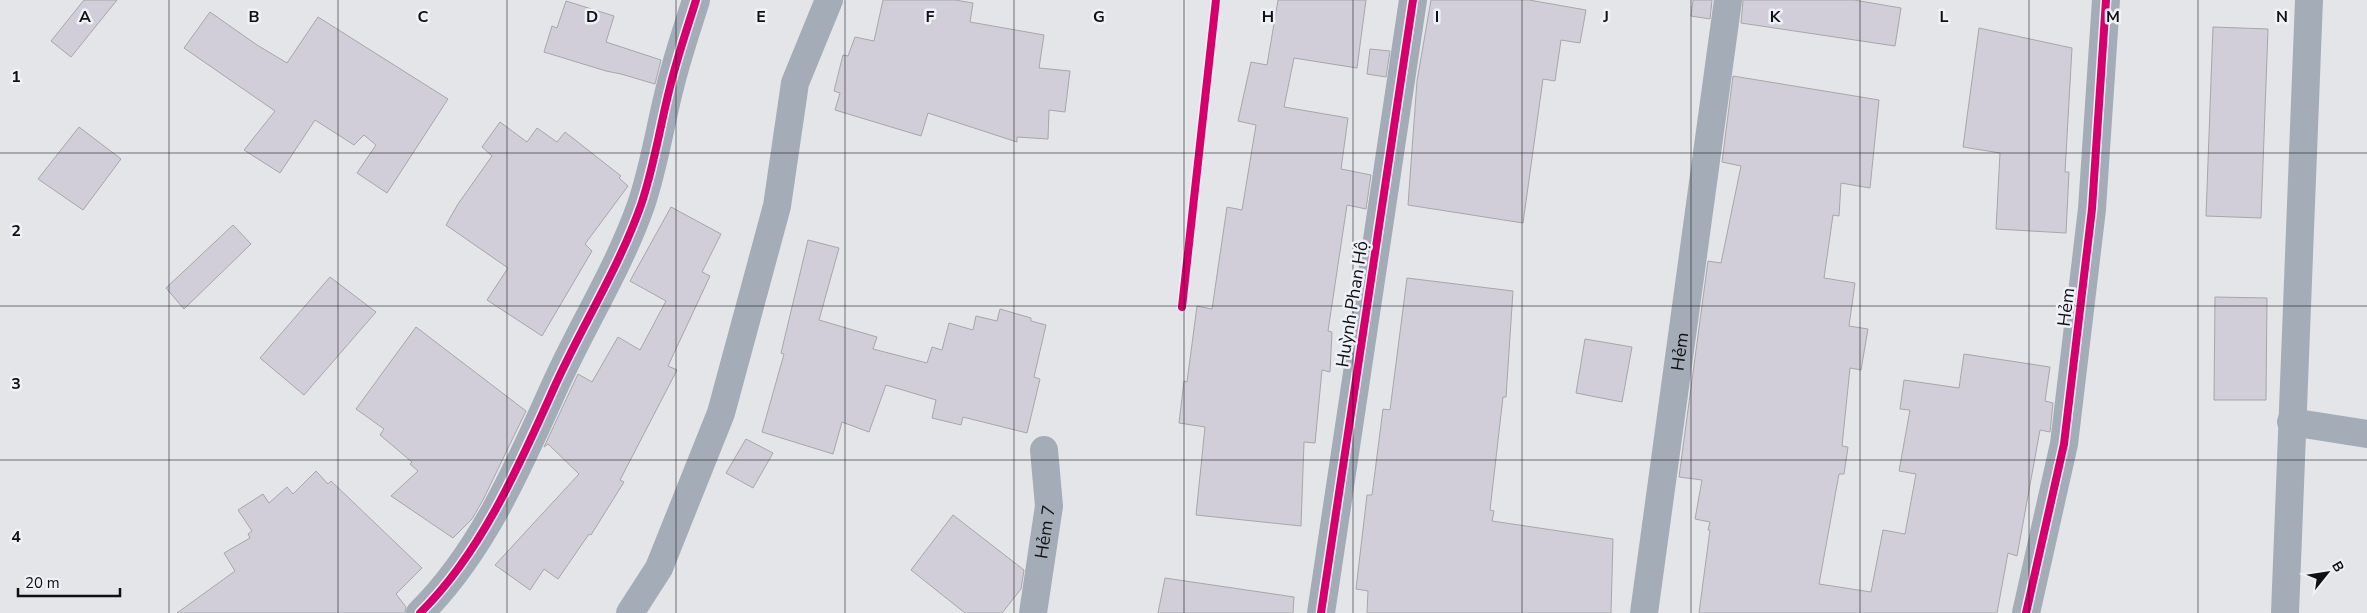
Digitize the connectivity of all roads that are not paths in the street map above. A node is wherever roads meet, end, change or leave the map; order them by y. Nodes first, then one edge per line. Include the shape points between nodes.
1 (696, 0) edge
2 (830, 0) edge
3 (1413, 0) edge
4 (1728, 0) edge
5 (2106, 0) edge
6 (2309, 0) edge
7 (2291, 422) junction
8 (2367, 434) edge
9 (1044, 450) dead end
10 (420, 613) edge
11 (630, 613) edge
12 (1033, 613) edge
13 (1321, 613) edge
14 (1644, 613) edge
15 (2026, 613) edge
16 (2284, 613) edge

1 - 10 street via 670,84 641,204 611,277 496,507 464,560 438,596
2 - 11 street via 795,83 777,206 721,413 659,568
3 - 13 street, Huỳnh Phan Hộ
4 - 14 street, Hẻm
5 - 15 street, Hẻm via 2092,210 2064,444
6 - 7 street
7 - 8 street
7 - 16 street
9 - 12 street, Hẻm 7 via 1049,506

